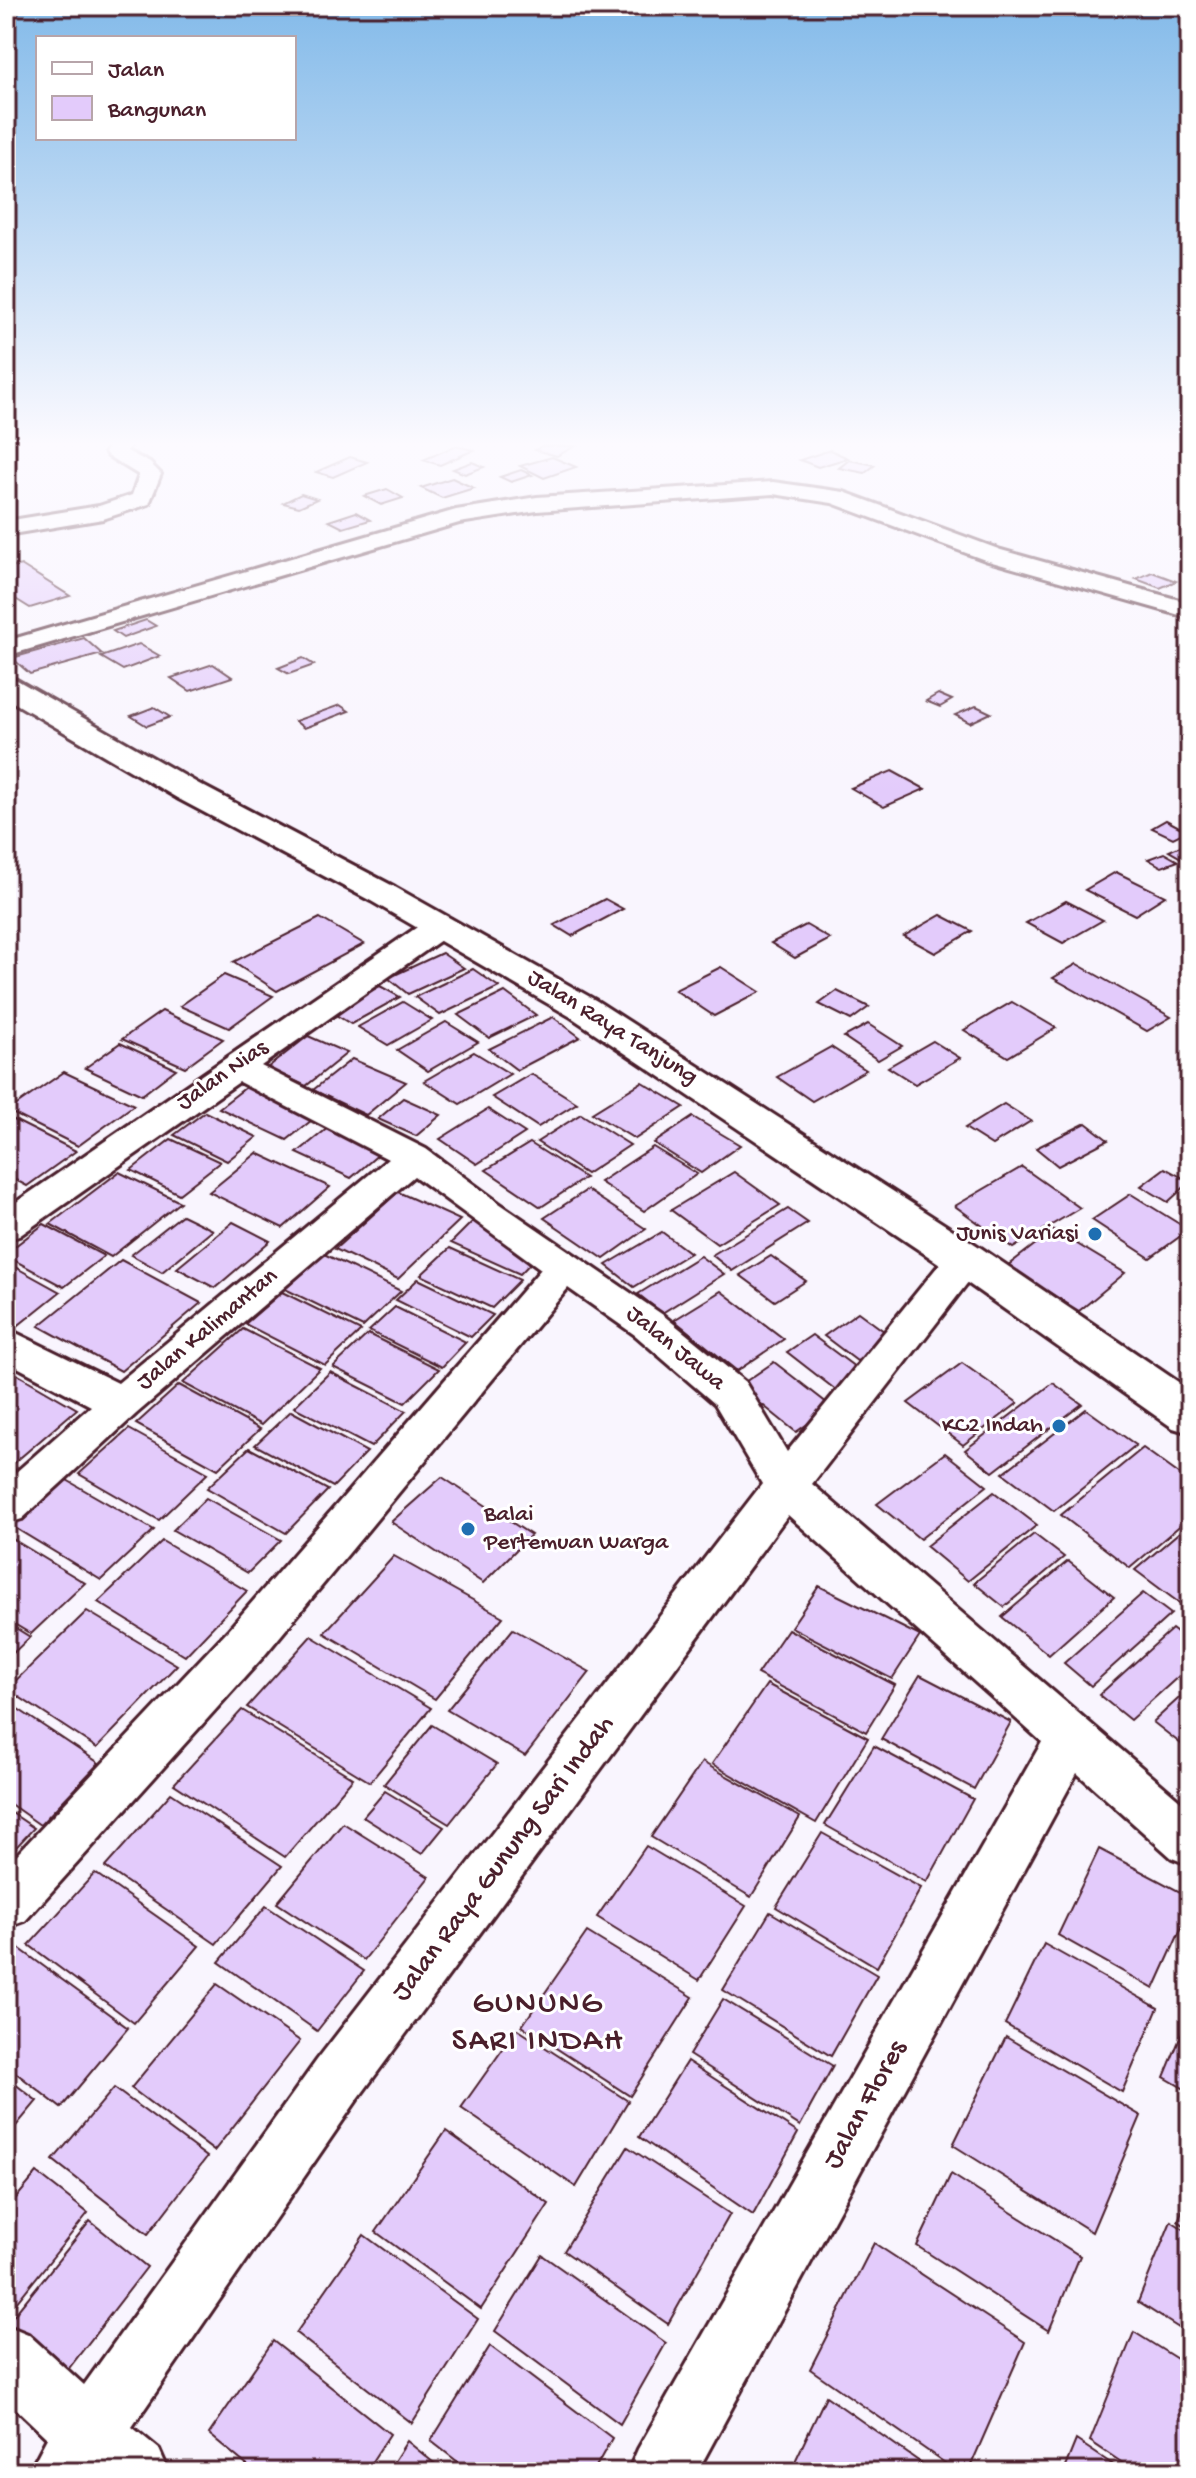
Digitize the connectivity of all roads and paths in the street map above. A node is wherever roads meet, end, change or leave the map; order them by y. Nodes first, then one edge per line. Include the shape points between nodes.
1 (304, 562) edge
2 (1016, 562) edge
3 (1190, 611) edge
4 (6, 649) edge
5 (6, 686) edge
6 (440, 926) junction
7 (236, 1067) junction
8 (413, 1157) junction
9 (6, 1227) edge
10 (965, 1259) junction
11 (565, 1266) junction
12 (6, 1343) edge
13 (121, 1403) junction
14 (1190, 1415) edge
15 (785, 1486) junction
16 (6, 1507) edge
17 (1071, 1737) junction
18 (1190, 1841) edge
19 (6, 1903) edge
20 (6, 2356) edge
21 (96, 2460) edge
22 (661, 2472) edge

1 - 4 street
2 - 3 street
5 - 6 main road, Jalan Raya Tanjung
6 - 7 street, Jalan Nias
6 - 10 main road, Jalan Raya Tanjung via 584,1009
7 - 8 street, Jalan Jawa
7 - 9 street, Jalan Nias
8 - 11 street, Jalan Jawa
8 - 13 street, Jalan Kalimantan
10 - 14 main road, Jalan Raya Tanjung
10 - 15 street, Jalan Raya Gunung Sari Indah
11 - 15 street, Jalan Jawa via 649,1325 730,1393
11 - 19 street via 246,1643
12 - 13 street
13 - 16 street, Jalan Kalimantan
15 - 17 street, Jalan Jawa
15 - 21 street, Jalan Raya Gunung Sari Indah via 337,2080
17 - 18 street, Jalan Jawa
17 - 22 street, Jalan Flores
20 - 21 street

